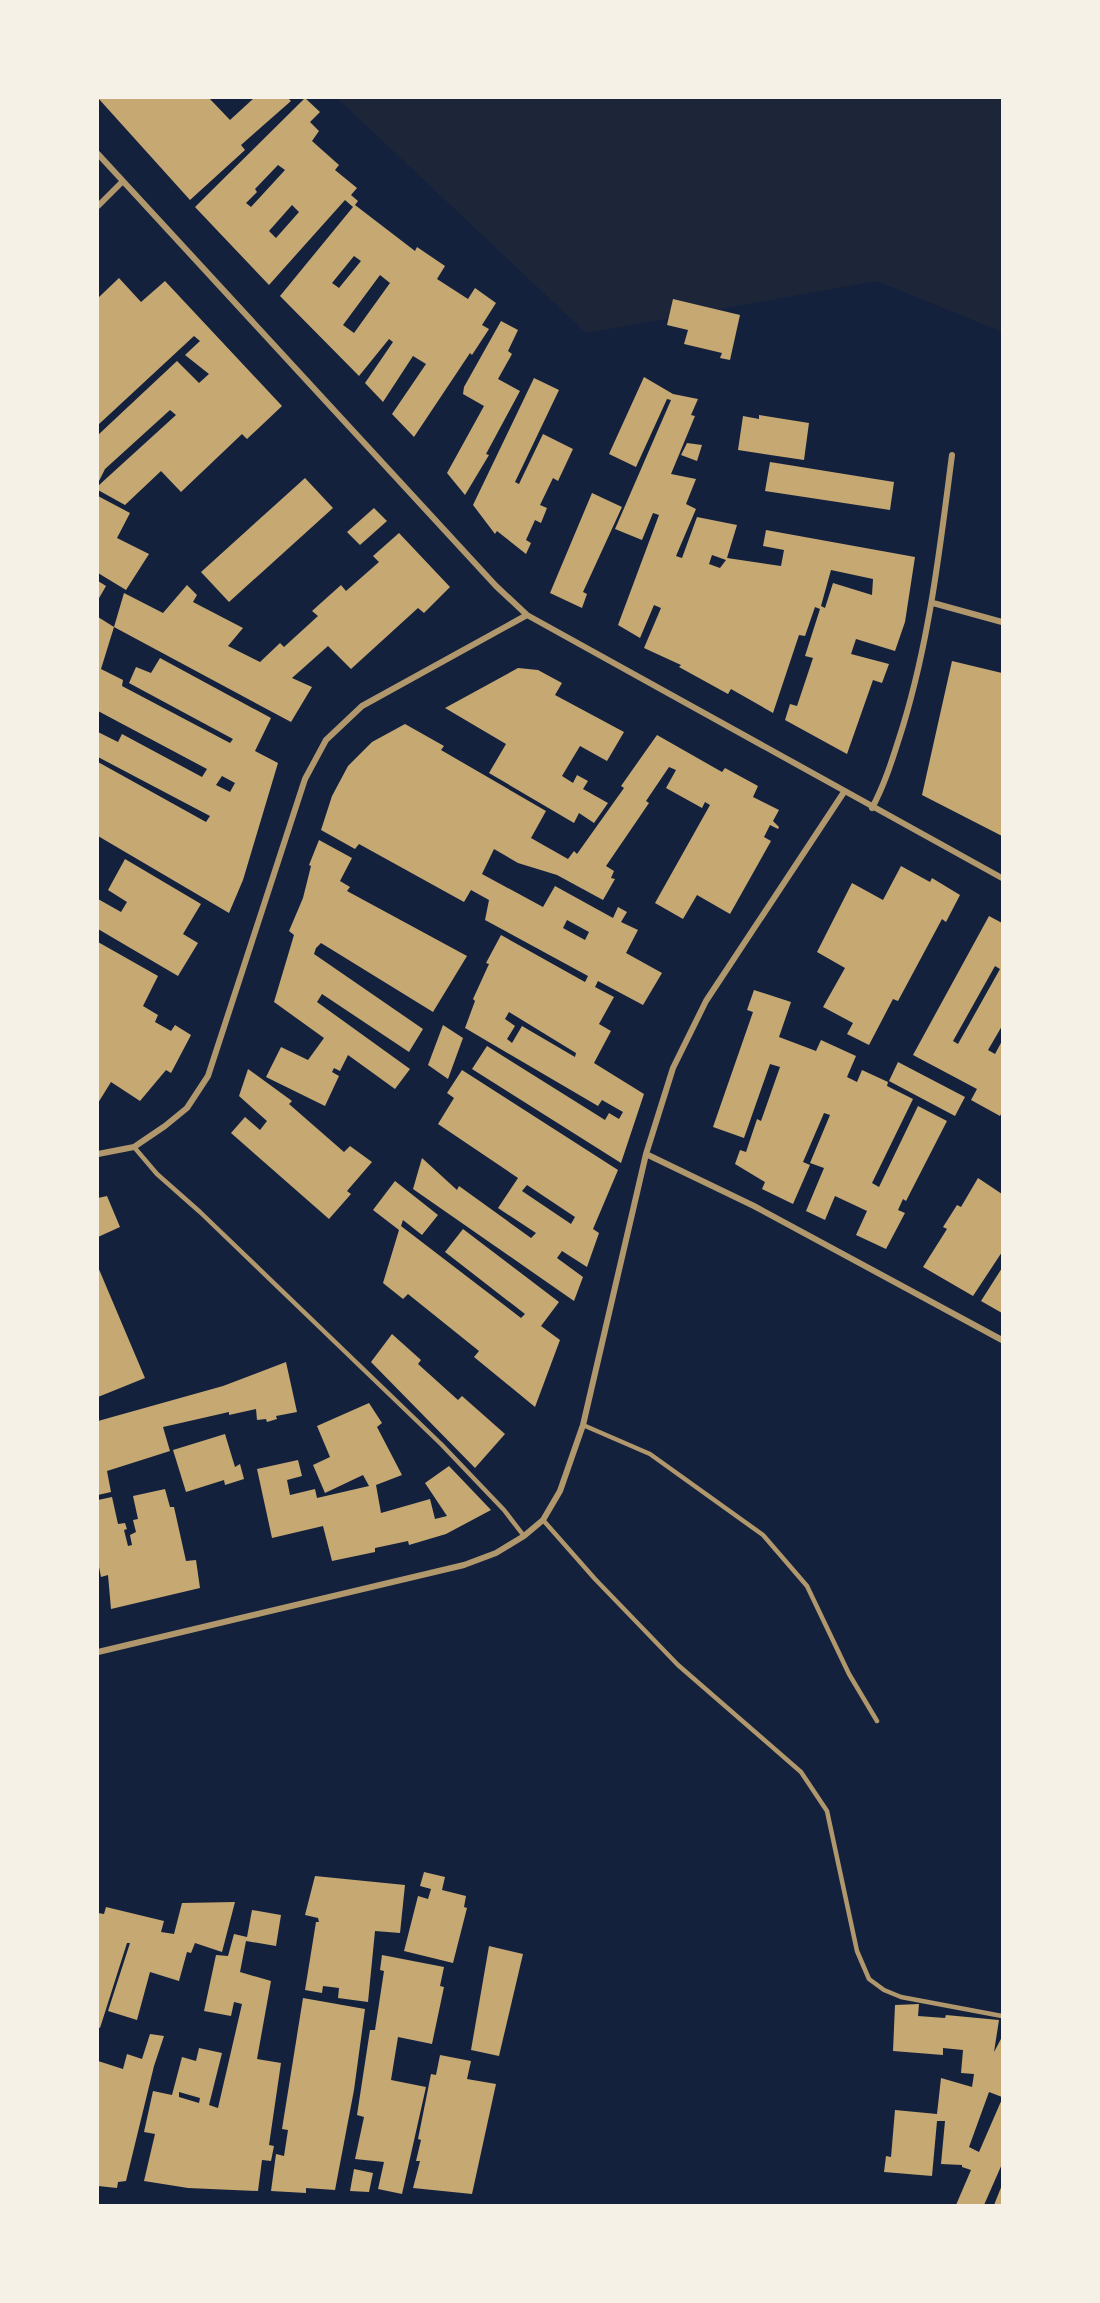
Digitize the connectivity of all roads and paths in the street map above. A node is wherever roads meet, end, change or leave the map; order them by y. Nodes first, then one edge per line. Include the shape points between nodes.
1 (98, 154) edge
2 (123, 181) junction
3 (98, 206) edge
4 (952, 454) dead end
5 (933, 603) junction
6 (527, 615) junction
7 (1002, 622) edge
8 (844, 792) junction
9 (872, 808) junction
10 (1002, 878) edge
11 (134, 1147) junction
12 (98, 1154) edge
13 (646, 1154) junction
14 (1002, 1340) edge
15 (583, 1425) junction
16 (543, 1520) junction
17 (524, 1536) junction
18 (98, 1652) edge
19 (877, 1721) dead end
20 (1002, 2016) edge

1 - 2 street
2 - 3 street
2 - 6 street
4 - 5 street
5 - 7 street
5 - 9 street via 917,681 883,787
6 - 8 street
6 - 11 street via 362,706 326,740 305,780 208,1076 187,1108
8 - 9 street
8 - 13 street via 706,1002 673,1068
9 - 10 street
11 - 12 street
11 - 17 lane via 157,1174 448,1451
13 - 14 street via 754,1206
13 - 15 street
15 - 16 street via 560,1491
15 - 19 lane via 650,1455 763,1535 807,1586 849,1674
16 - 17 street
16 - 20 lane via 678,1665 801,1772 827,1810 857,1951 869,1979 901,1997
17 - 18 street via 496,1553 464,1565

